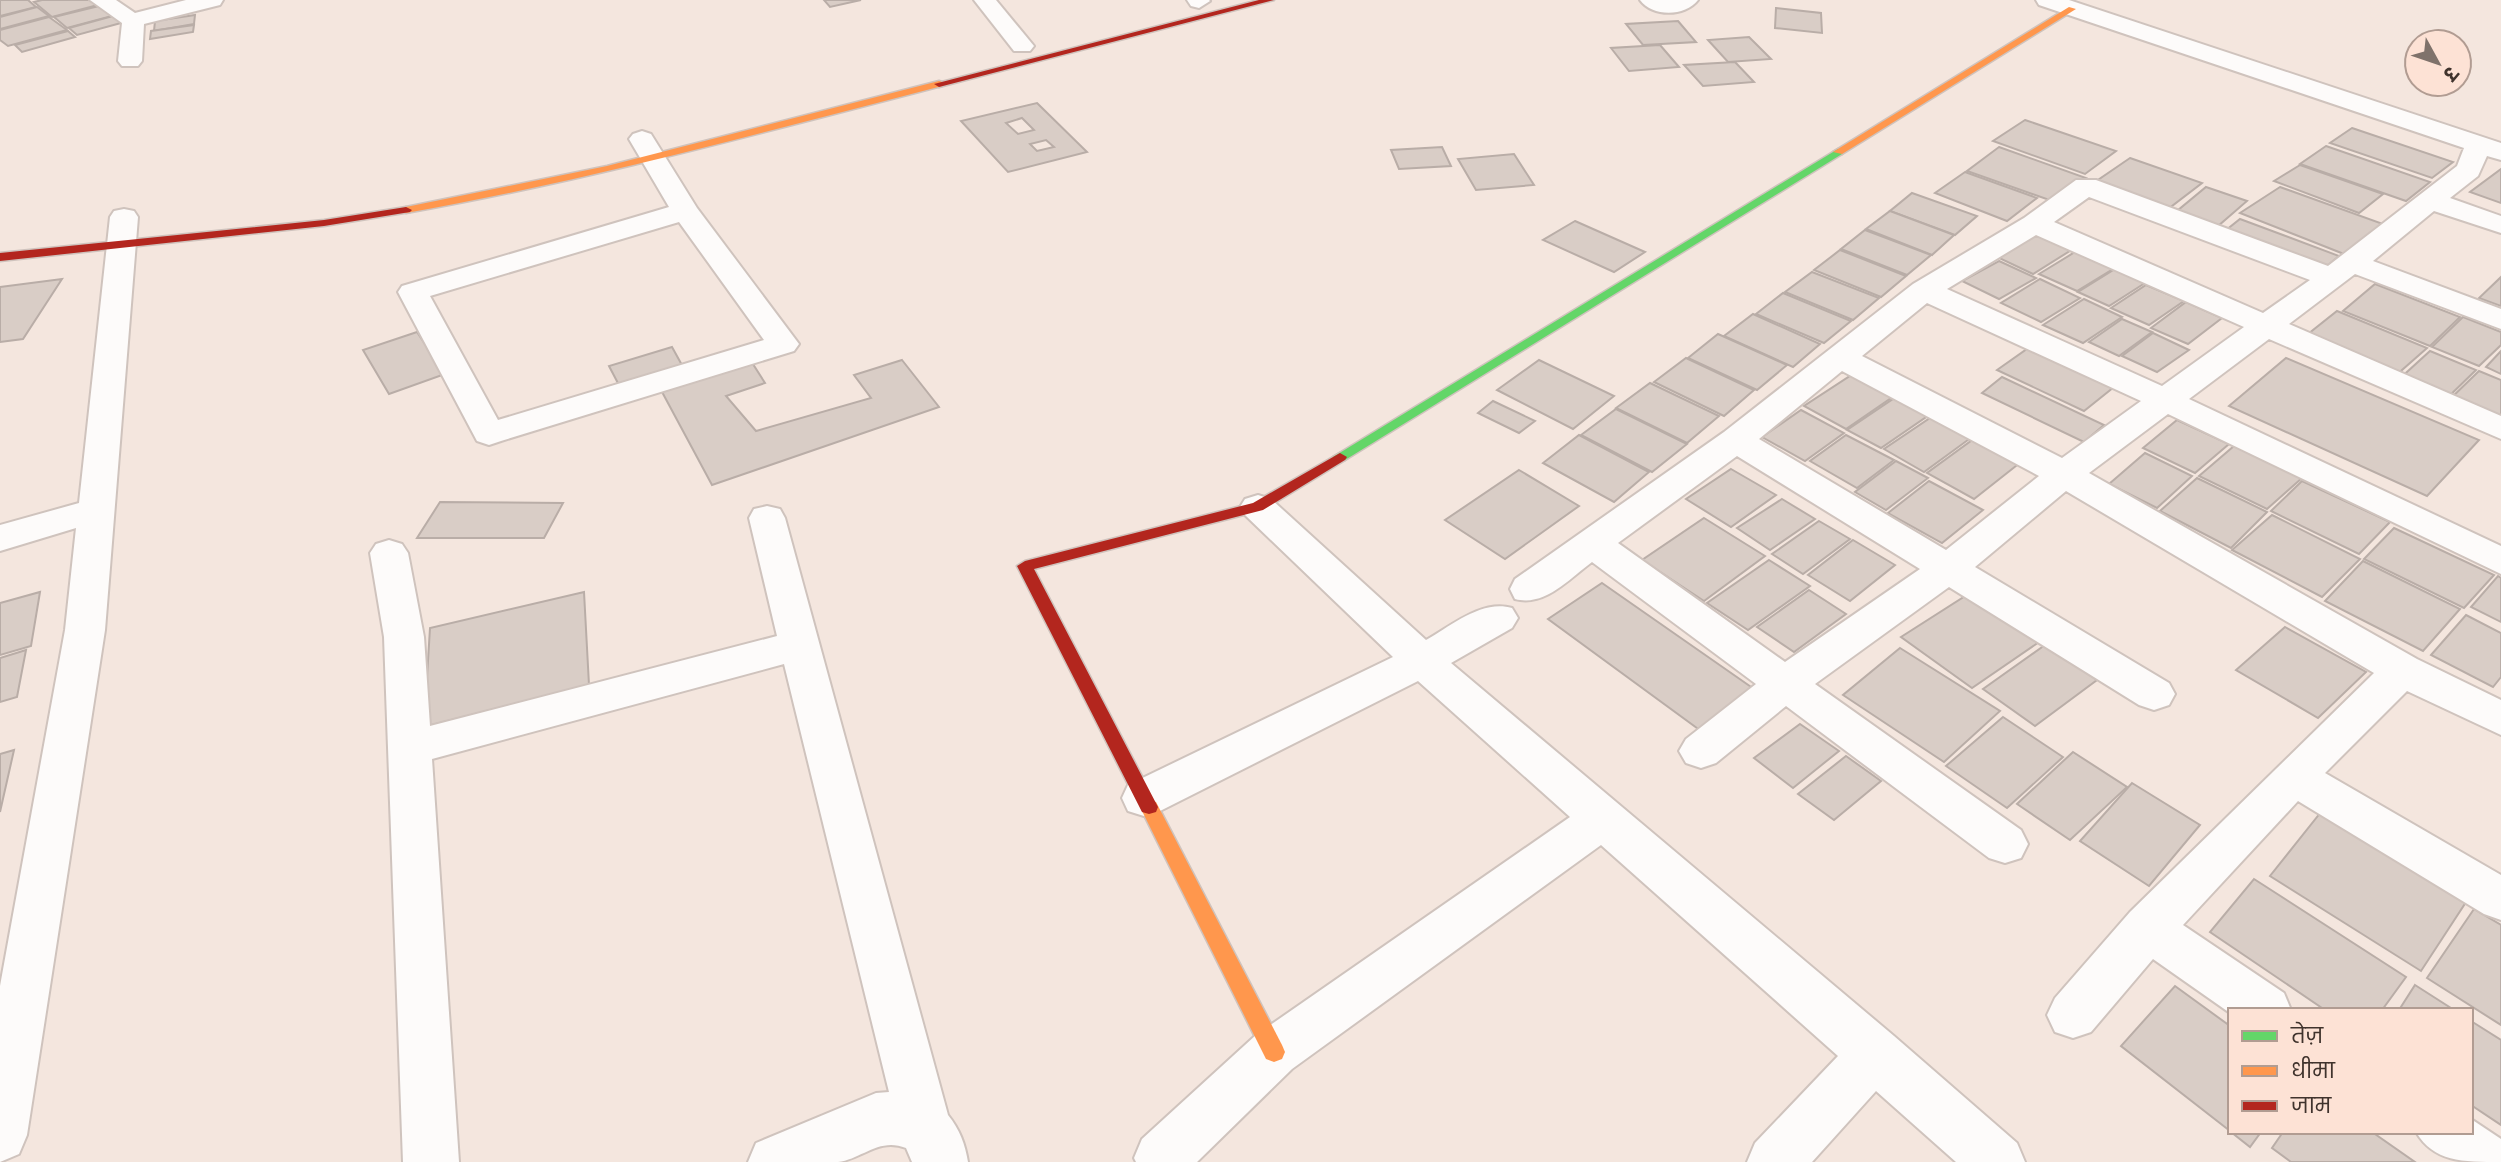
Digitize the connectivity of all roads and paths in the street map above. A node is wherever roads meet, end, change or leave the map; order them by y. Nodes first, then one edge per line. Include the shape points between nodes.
1 (101, 0) edge
2 (212, 0) edge
3 (985, 0) edge
4 (1200, 0) edge
5 (1270, 0) edge
6 (1651, 0) edge
7 (1687, 0) edge
8 (2047, 0) edge
9 (2072, 9) junction
10 (131, 20) junction
11 (1016, 47) joint
12 (130, 61) dead end
13 (883, 80) dead end
14 (902, 94) junction
15 (645, 143) junction
16 (2489, 148) edge
17 (2431, 201) junction
18 (685, 211) junction
19 (124, 224) junction
20 (2034, 224) junction
21 (2501, 225) edge
22 (0, 257) edge
23 (2341, 270) junction
24 (1924, 289) junction
25 (2501, 320) edge
26 (2266, 328) junction
27 (1840, 357) junction
28 (2165, 400) junction
29 (2501, 429) edge
30 (1736, 440) junction
31 (2064, 474) junction
32 (1258, 508) junction
33 (97, 510) junction
34 (767, 518) dead end
35 (0, 538) edge
36 (1592, 543) junction
37 (389, 553) dead end
38 (2501, 561) edge
39 (1948, 569) junction
40 (1529, 589) dead end
41 (1498, 618) dead end
42 (800, 645) junction
43 (1422, 661) junction
44 (2402, 670) junction
45 (1786, 683) junction
46 (2154, 694) dead end
47 (2501, 719) edge
48 (409, 748) junction
49 (1701, 751) dead end
50 (2293, 776) junction
51 (1144, 798) junction
52 (1604, 818) junction
53 (2005, 844) dead end
54 (2501, 899) edge
55 (2147, 928) junction
56 (2263, 1008) edge
57 (2073, 1015) dead end
58 (1274, 1052) junction
59 (1876, 1053) junction
60 (2446, 1134) edge
61 (0, 1135) edge
62 (932, 1145) edge
63 (1162, 1158) dead end
64 (431, 1162) edge
65 (776, 1162) edge
66 (1775, 1162) edge
67 (1997, 1162) edge
68 (2486, 1162) edge

1 - 10 street
2 - 10 street
3 - 11 street
4 - 11 street
5 - 14 street
6 - 7 street via 1665,7
8 - 9 street
9 - 16 street
9 - 32 street
10 - 12 street
13 - 14 street
14 - 15 street
15 - 18 street
15 - 19 street via 455,202 324,223
16 - 17 street
17 - 21 street
17 - 23 street
18 - 18 street via 783,344 489,434 413,292
19 - 22 street
19 - 33 street
20 - 23 street via 2086,186
20 - 24 street
20 - 26 street
23 - 25 street
23 - 26 street
24 - 27 street
24 - 28 street
26 - 28 street
26 - 29 street
27 - 30 street
27 - 31 street
28 - 31 street
28 - 38 street
30 - 36 street
30 - 39 street
31 - 39 street
31 - 44 street
32 - 43 street
32 - 51 street via 1025,566
33 - 35 street
33 - 61 street via 85,630
34 - 42 street
36 - 40 street
36 - 45 street
37 - 48 street via 404,637
39 - 45 street
39 - 46 street
41 - 43 street
42 - 48 street
42 - 62 street
43 - 51 street
43 - 52 street
44 - 47 street
44 - 50 street
45 - 49 street
45 - 53 street
48 - 64 street
50 - 54 street
50 - 55 street
51 - 58 street
52 - 58 street
52 - 59 street
55 - 56 street
55 - 57 street
58 - 63 street
59 - 66 street
59 - 67 street
60 - 68 street
62 - 65 street via 898,1118 876,1119

